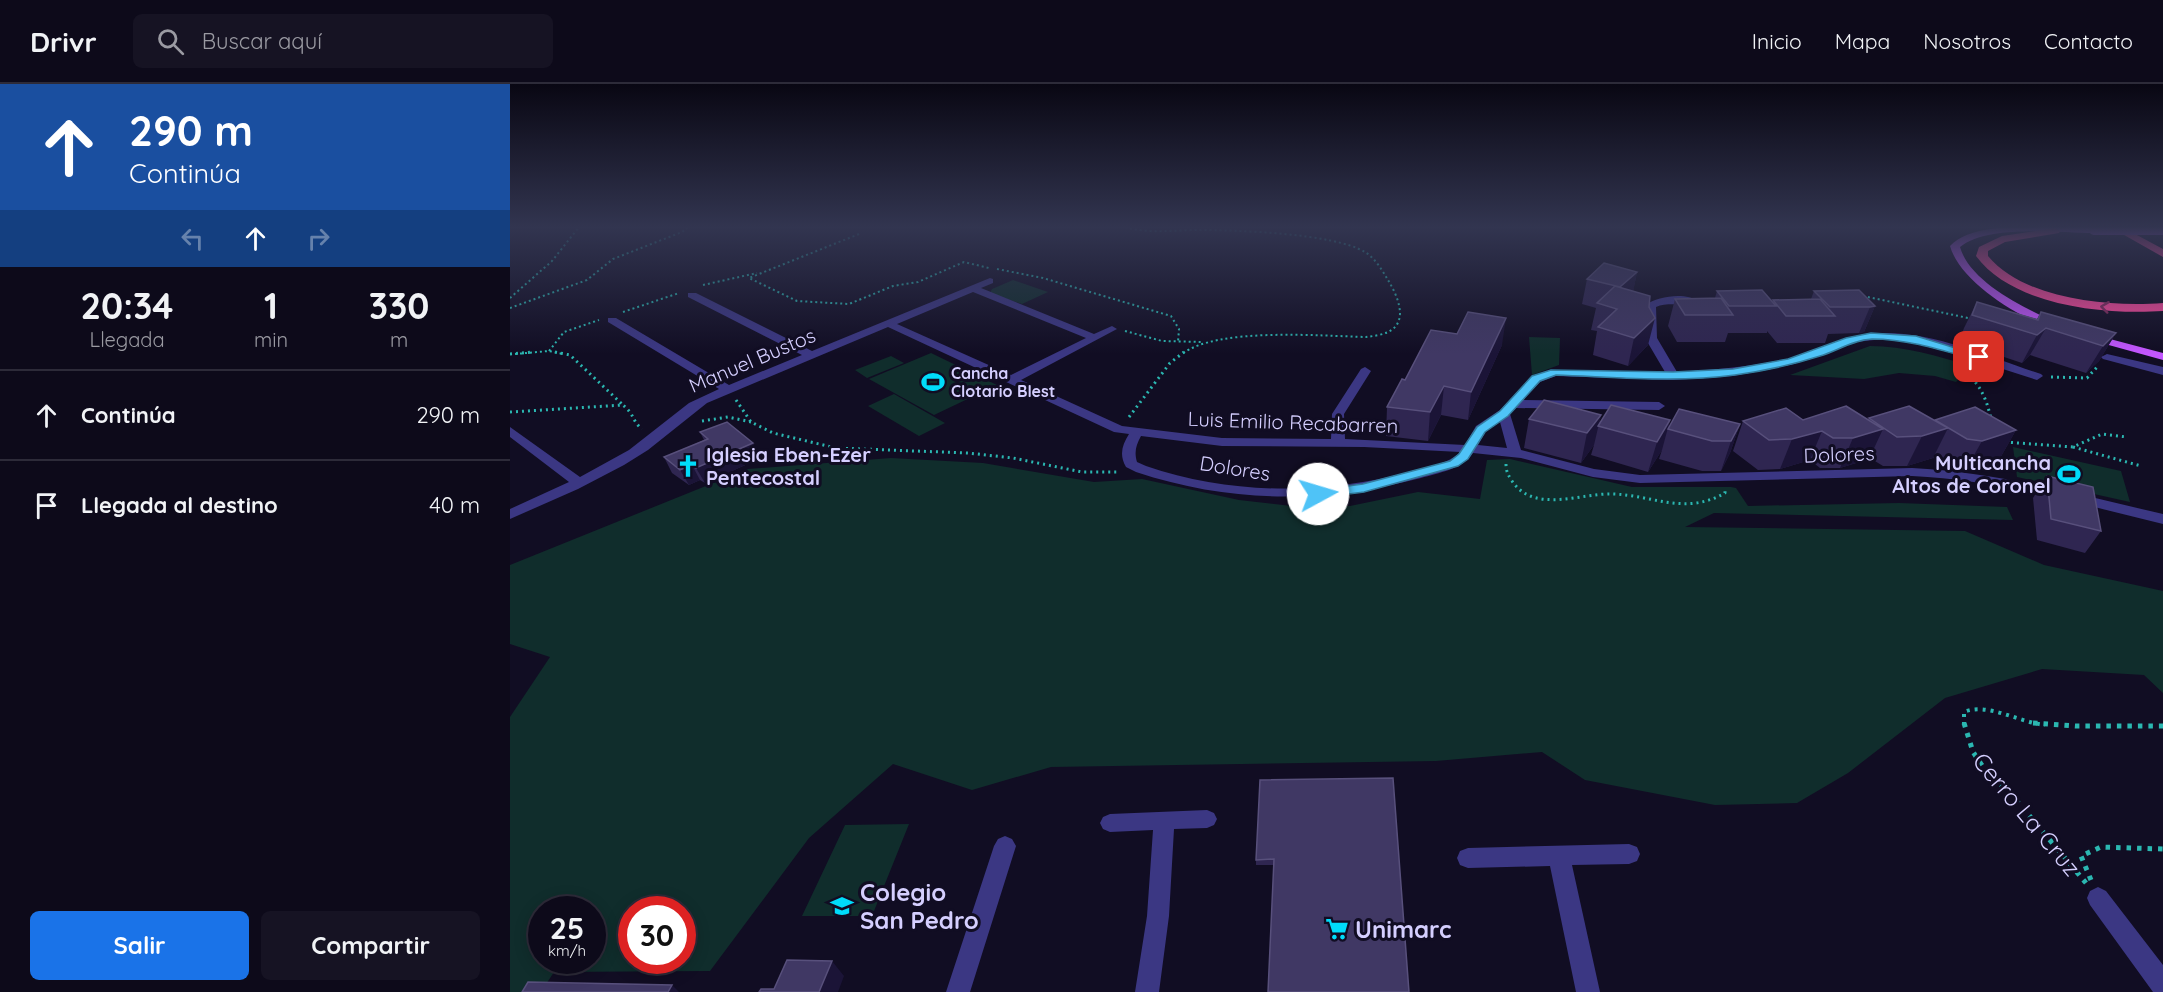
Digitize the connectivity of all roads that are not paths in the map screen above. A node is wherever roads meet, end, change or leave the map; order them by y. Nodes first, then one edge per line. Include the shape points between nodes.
1 (1969, 269) edge
2 (1993, 269) edge
3 (990, 281) dead end
4 (972, 288) junction
5 (689, 292) road end
6 (1708, 301) edge
7 (2163, 307) edge
8 (612, 317) road end
9 (889, 324) junction
10 (1112, 329) road end
11 (2067, 330) edge
12 (2081, 334) edge
13 (1095, 338) junction
14 (811, 355) junction
15 (2107, 357) edge
16 (2163, 357) edge
17 (1365, 371) dead end
18 (2163, 371) edge
19 (1673, 376) junction
20 (2037, 376) road end
21 (1011, 380) junction
22 (728, 389) junction
23 (1659, 406) dead end
24 (1509, 409) junction
25 (510, 431) edge
26 (1137, 432) junction
27 (1338, 443) junction
28 (1468, 448) junction
29 (1511, 452) junction
30 (578, 482) junction
31 (510, 514) edge
32 (2163, 519) edge
33 (1207, 819) dead end
34 (1164, 821) junction
35 (1110, 823) dead end
36 (1005, 846) dead end
37 (1629, 854) dead end
38 (1559, 857) junction
39 (1468, 858) dead end
40 (2098, 898) road end
41 (2163, 985) edge
42 (958, 992) edge
43 (1148, 992) edge
44 (1588, 992) edge

1 - 11 main road via 2002,298
7 -> 2 highway via 2116,308 2058,298
3 - 4 street, Manuel Bustos
4 - 9 street, Manuel Bustos
4 - 13 street
5 - 14 street
6 - 19 street via 1663,300 1651,305 1650,334
8 - 22 street
9 - 14 street, Manuel Bustos
9 - 21 street, Luis Emilio Recabarren
10 - 13 street
12 - 16 main road
13 - 21 street
14 - 22 street, Manuel Bustos
15 - 18 street
17 - 27 street via 1340,407
19 - 20 street, Dolores via 1772,366 1854,339 1883,336 1932,343
19 - 24 street, Dolores via 1555,372 1536,379
21 - 26 street, Luis Emilio Recabarren via 1119,429
22 - 30 street, Manuel Bustos via 692,406 633,454
23 - 24 street
24 - 28 street, Dolores via 1481,429
24 - 29 street
25 - 30 street
26 - 27 street, Luis Emilio Recabarren via 1222,442
26 - 28 street, Dolores via 1126,453 1131,464 1142,469 1247,492 1282,495 1372,486 1454,463 1464,457
27 - 28 street, Luis Emilio Recabarren
28 - 29 street, Dolores
29 - 32 street, Dolores via 1609,476 1640,479 1957,474
30 - 31 street, Manuel Bustos
33 - 34 street
34 - 35 street
34 - 43 street
36 - 42 street
37 - 38 street
38 - 39 street
38 - 44 street
40 - 41 street

